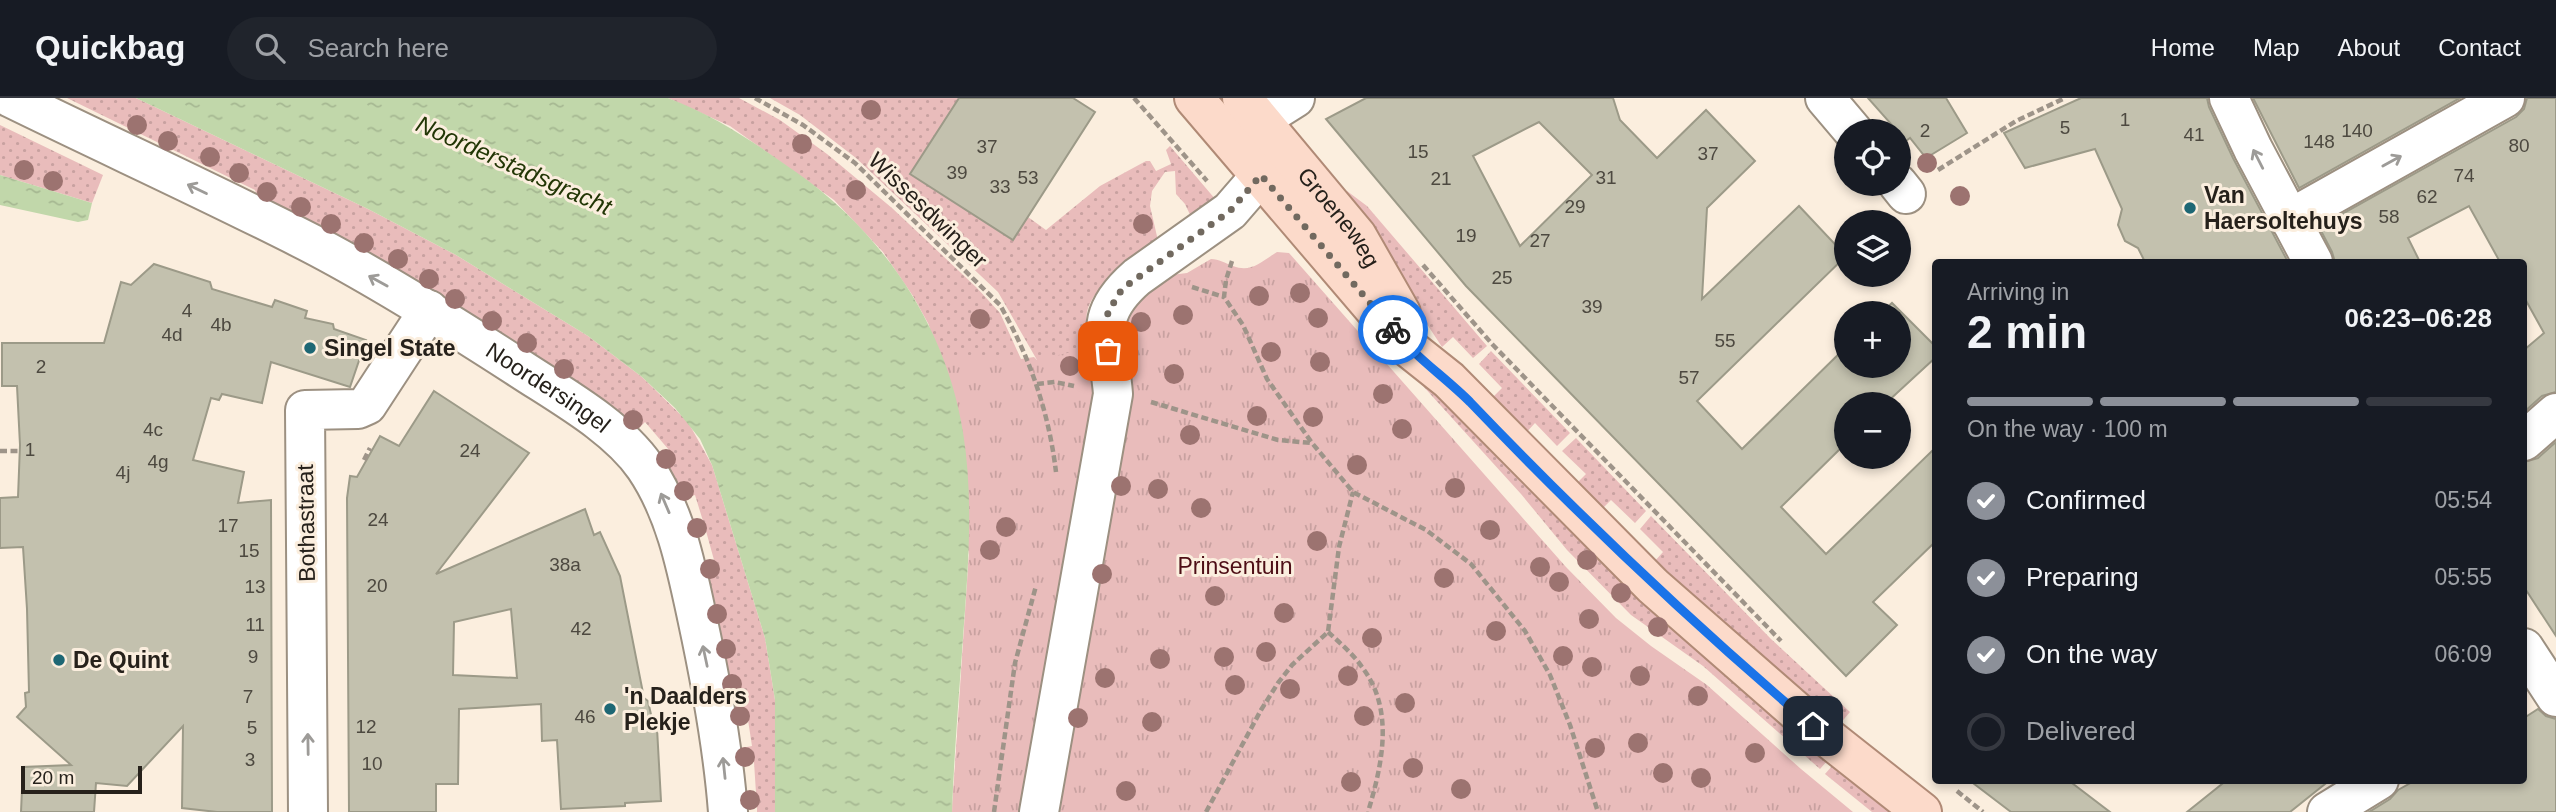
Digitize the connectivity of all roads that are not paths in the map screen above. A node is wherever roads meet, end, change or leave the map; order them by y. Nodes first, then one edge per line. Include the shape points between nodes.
1 (11, 98) edge
2 (1194, 98) edge
3 (1295, 98) edge
4 (1825, 98) edge
5 (2230, 98) edge
6 (2505, 98) edge
7 (1843, 119) edge
8 (1246, 121) edge
9 (1273, 162) junction
10 (2289, 219) junction
11 (2311, 259) edge
12 (429, 310) junction
13 (2556, 413) edge
14 (2527, 438) edge
15 (2527, 655) edge
16 (2542, 691) edge
17 (2369, 784) edge
18 (2328, 800) edge
19 (309, 812) edge
20 (728, 812) edge
21 (1039, 812) edge
22 (1922, 812) edge

12 -> 1 street, Noordersingel via 317,247
2 - 8 main road, Groeneweg
3 - 8 street
4 - 7 street
10 -> 5 street
10 -> 6 street
8 - 9 main road, Groeneweg
9 - 21 street via 1230,211 1137,277 1112,304 1105,336 1112,394
9 - 22 main road, Groeneweg via 1405,345 1449,380 1653,586 1813,726
10 - 11 street
19 -> 12 street, Bothastraat via 305,410 368,405
20 -> 12 street, Noordersingel via 719,723 701,637 678,538 659,489 643,464 606,428
13 - 14 street
15 - 16 street
17 - 18 street

